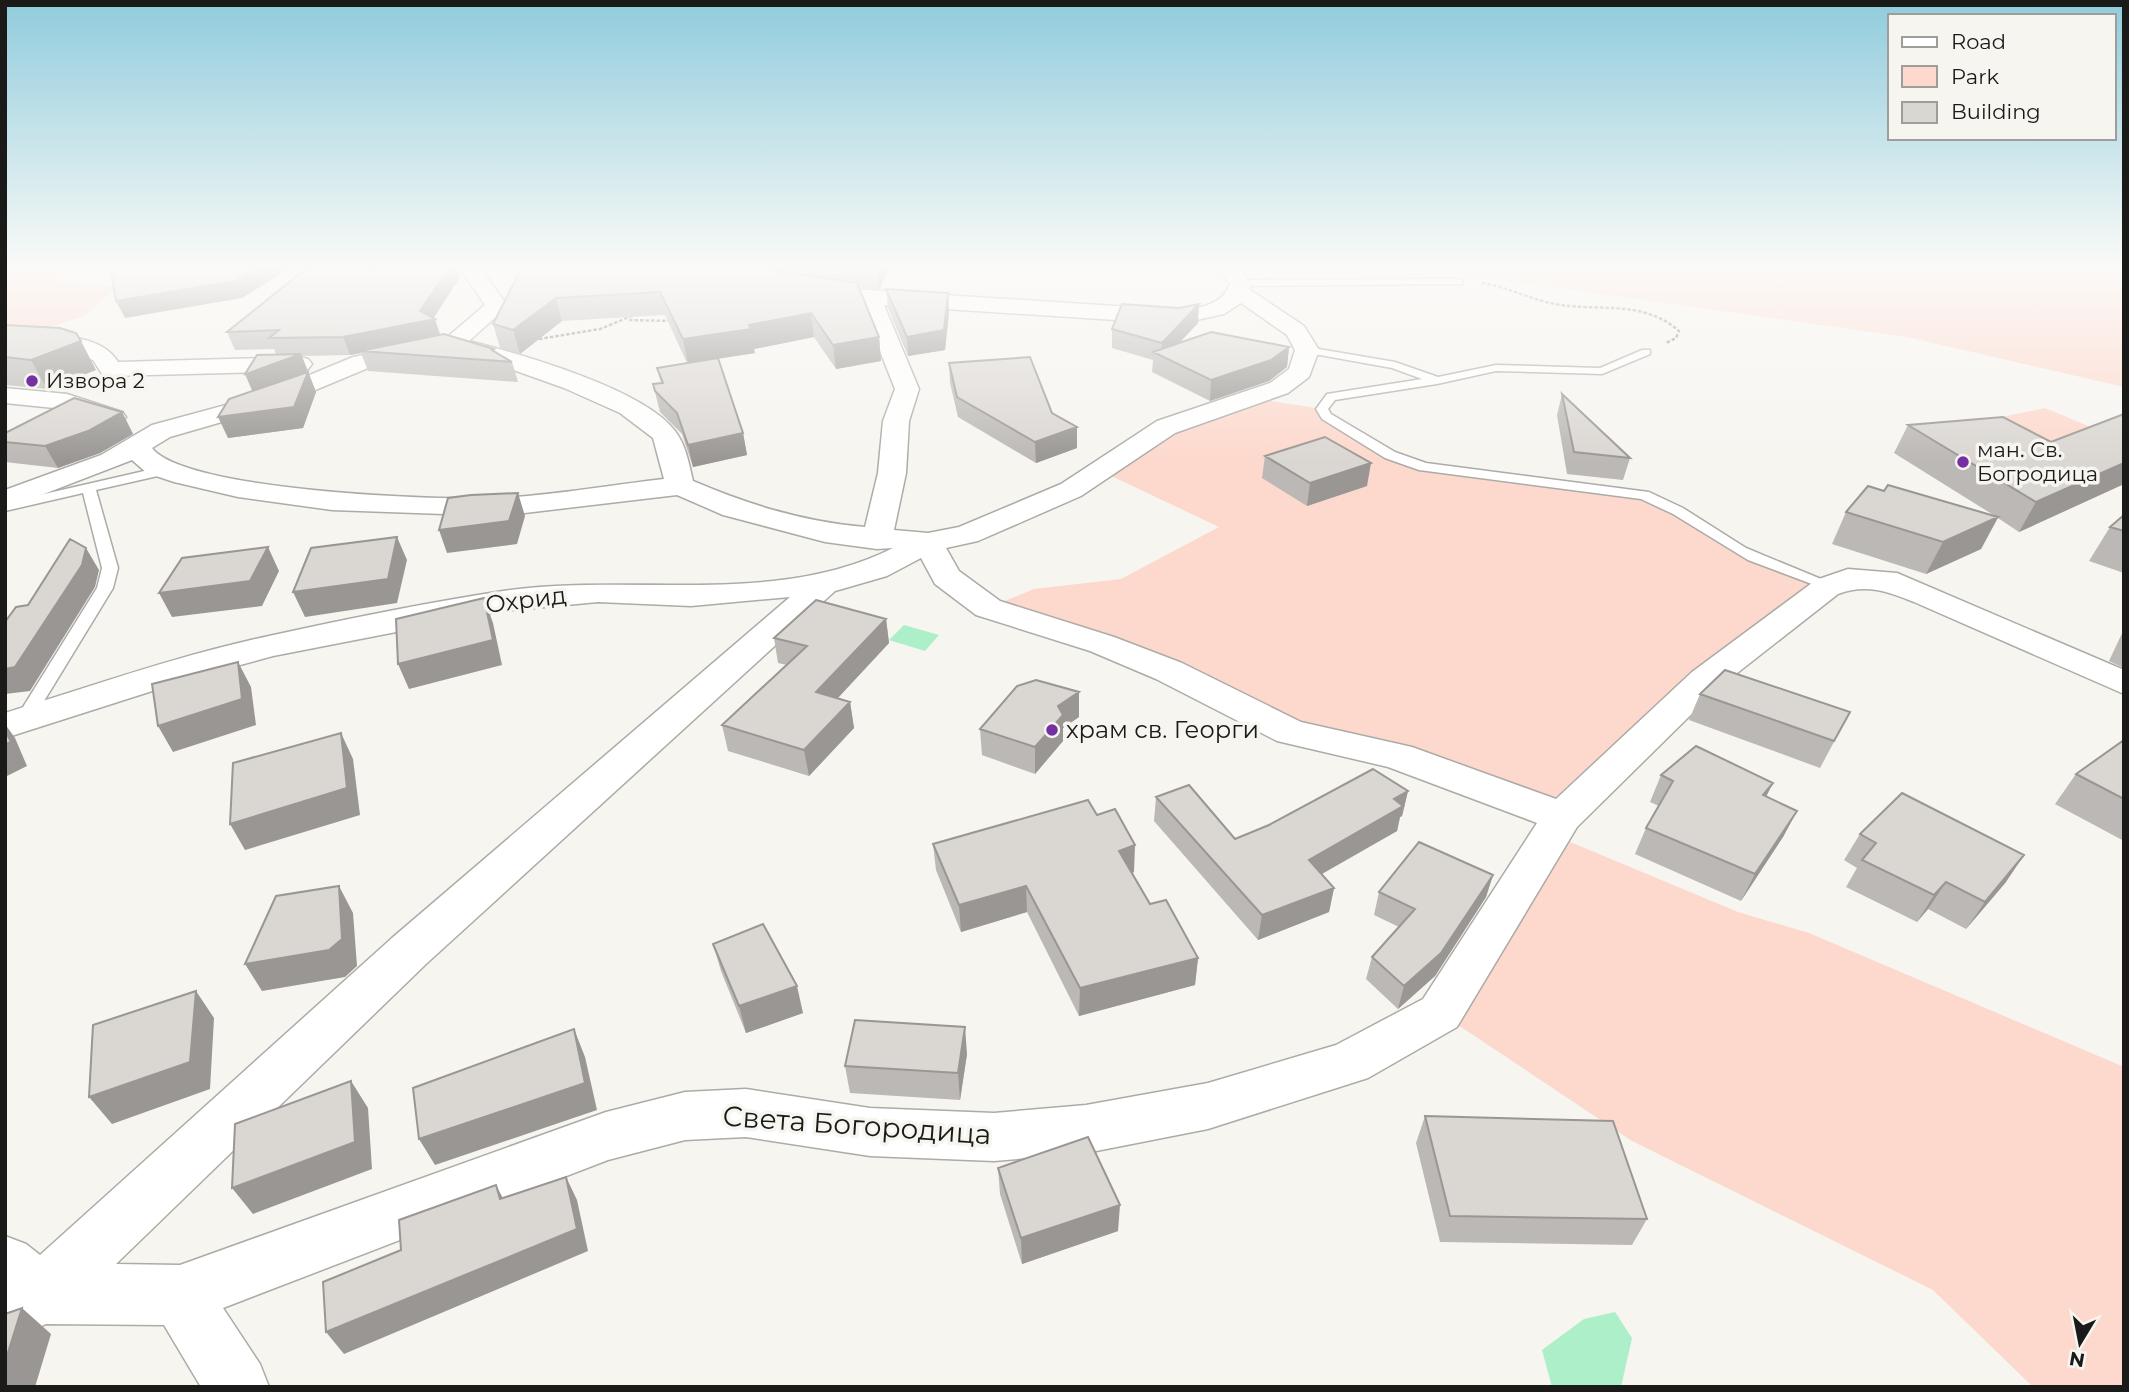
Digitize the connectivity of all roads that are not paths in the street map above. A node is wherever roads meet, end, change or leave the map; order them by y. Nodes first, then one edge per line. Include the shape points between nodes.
1 (466, 332) edge
2 (884, 332) edge
3 (1297, 332) edge
4 (5, 342) edge
5 (452, 344) junction
6 (1307, 350) junction
7 (1646, 352) road end
8 (361, 362) junction
9 (110, 369) junction
10 (1442, 383) junction
11 (5, 395) edge
12 (39, 399) junction
13 (149, 439) junction
14 (166, 470) junction
15 (680, 486) junction
16 (89, 488) junction
17 (5, 500) edge
18 (5, 507) edge
19 (877, 540) junction
20 (928, 542) junction
21 (824, 584) junction
22 (1830, 586) junction
23 (2124, 683) edge
24 (15, 723) edge
25 (1563, 817) junction
26 (17, 1291) edge
27 (180, 1295) junction
28 (237, 1387) edge

1 - 5 street
2 - 19 street via 907,389 896,421 892,473
3 - 6 street
4 - 9 street via 71,344 102,355
5 - 8 street
5 - 15 street via 553,376 638,412 665,434
6 - 10 lane via 1395,365
6 - 20 street via 1300,372 1279,388 1166,427 1071,490 967,535
7 - 10 lane via 1602,371 1496,368
8 - 9 street
8 - 13 street via 268,401
9 - 12 street
10 - 22 lane via 1340,395 1331,397 1322,409 1326,416 1390,455 1424,467 1644,495 1671,504 1764,562
11 - 12 street
12 - 13 street via 67,402
13 - 14 street via 144,457
13 - 17 street via 111,461
14 - 15 street via 238,488 411,506 499,507
14 - 16 lane
15 - 19 street via 733,509 825,533
16 - 18 lane
16 - 24 lane via 110,568 105,588
19 - 20 street
20 - 21 street, Охрид via 876,569
20 - 25 street via 946,577 988,608 1169,671 1290,732 1398,757
21 - 24 street, Охрид via 691,596 598,592 504,601 269,646
21 - 26 street
22 - 23 street, Света Богородица via 1848,579 1886,580
22 - 25 street, Света Богородица via 1705,680
25 - 27 street, Света Богородица via 1440,1013 1350,1063 1208,1106 1086,1129 994,1137 870,1132 746,1113 685,1116 606,1136
26 - 27 street
27 - 28 street

